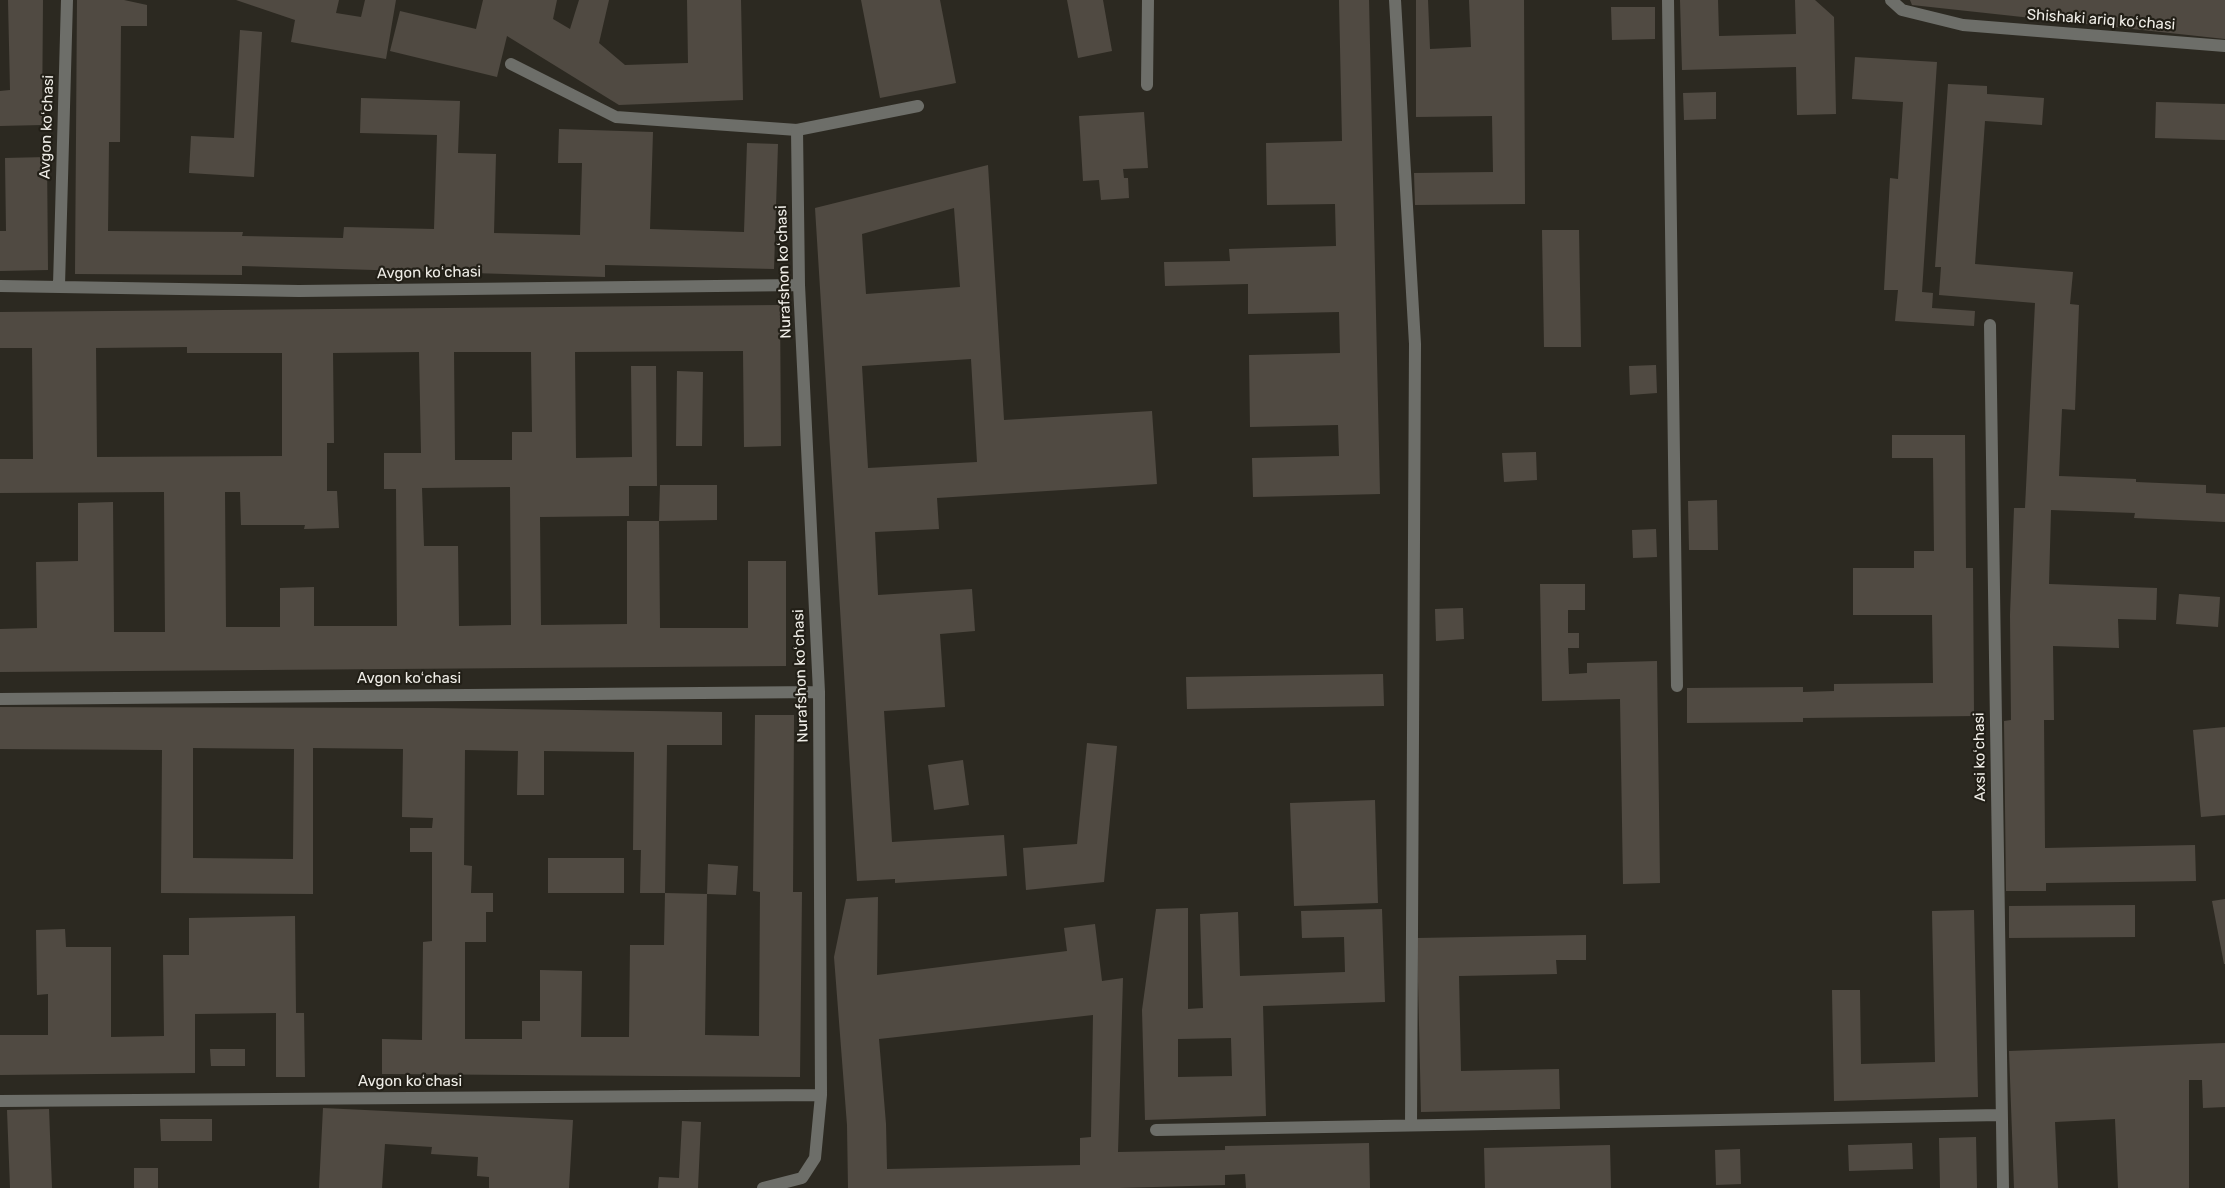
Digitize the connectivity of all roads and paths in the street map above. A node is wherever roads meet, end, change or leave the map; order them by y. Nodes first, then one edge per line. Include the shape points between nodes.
1 (67, 0) edge
2 (1148, 0) edge
3 (1395, 0) edge
4 (1668, 0) edge
5 (1891, 0) edge
6 (2225, 46) edge
7 (510, 64) dead end
8 (1147, 85) dead end
9 (918, 106) dead end
10 (797, 130) junction
11 (59, 285) junction
12 (799, 285) junction
13 (0, 286) edge
14 (1990, 326) dead end
15 (1677, 686) dead end
16 (819, 692) junction
17 (0, 699) edge
18 (821, 1095) junction
19 (0, 1101) edge
20 (2002, 1115) junction
21 (1411, 1125) junction
22 (1156, 1130) dead end
23 (763, 1188) edge
24 (2003, 1188) edge

1 - 11 street, Avgon koʻchasi
2 - 8 street
3 - 21 street via 1415,344
4 - 15 street
5 - 6 street, Shishaki ariq koʻchasi via 1902,10 1963,25
7 - 10 street via 616,116
9 - 10 street
10 - 12 street, Nurafshon koʻchasi
11 - 12 street, Avgon koʻchasi via 299,291
11 - 13 street, Avgon koʻchasi
12 - 16 street, Nurafshon koʻchasi
14 - 20 street, Axsi koʻchasi
16 - 17 street, Avgon koʻchasi
16 - 18 street, Nurafshon koʻchasi
18 - 19 street, Avgon koʻchasi
18 - 23 street, Nurafshon koʻchasi via 815,1158 802,1178
20 - 21 street
20 - 24 street, Axsi koʻchasi
21 - 22 street

